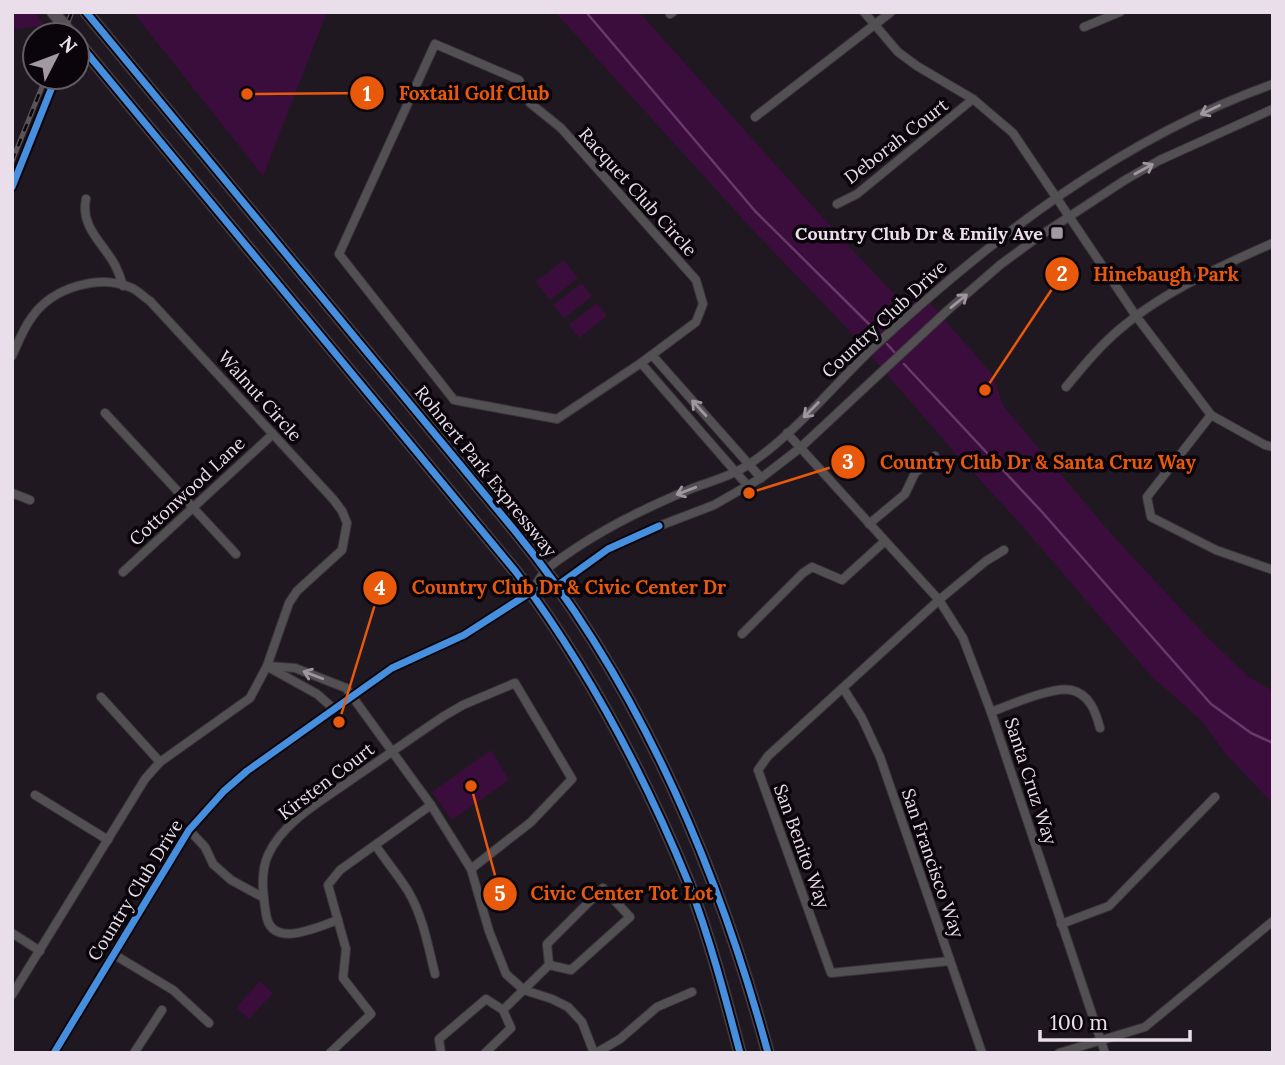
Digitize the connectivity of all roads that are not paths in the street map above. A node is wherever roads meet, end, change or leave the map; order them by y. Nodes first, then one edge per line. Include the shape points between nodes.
1 (86, 12) edge
2 (864, 12) edge
3 (891, 12) edge
4 (1119, 12) edge
5 (874, 26) junction
6 (1084, 27) dead end
7 (91, 58) edge
8 (1273, 85) edge
9 (974, 99) junction
10 (1273, 109) edge
11 (755, 117) dead end
12 (1057, 197) junction
13 (86, 199) dead end
14 (837, 204) dead end
15 (1070, 215) junction
16 (1273, 243) edge
17 (123, 286) junction
18 (1136, 316) junction
19 (652, 355) junction
20 (12, 356) edge
21 (641, 363) junction
22 (1066, 387) dead end
23 (105, 413) dead end
24 (1212, 415) junction
25 (787, 433) junction
26 (273, 434) junction
27 (1273, 447) edge
28 (800, 448) junction
29 (935, 456) dead end
30 (749, 465) junction
31 (735, 471) junction
32 (761, 478) junction
33 (747, 485) junction
34 (12, 493) edge
35 (30, 500) dead end
36 (193, 507) junction
37 (869, 524) junction
38 (885, 541) junction
39 (1004, 550) dead end
40 (236, 554) dead end
41 (547, 570) junction
42 (1273, 570) edge
43 (123, 572) dead end
44 (558, 585) junction
45 (531, 592) junction
46 (939, 600) junction
47 (742, 634) dead end
48 (268, 666) junction
49 (843, 688) junction
50 (353, 696) junction
51 (102, 697) dead end
52 (334, 709) junction
53 (991, 712) junction
54 (1100, 728) dead end
55 (392, 751) junction
56 (160, 762) junction
57 (35, 795) dead end
58 (1215, 797) dead end
59 (430, 805) junction
60 (189, 830) junction
61 (108, 840) junction
62 (376, 846) junction
63 (471, 869) junction
64 (264, 898) junction
65 (338, 920) junction
66 (1273, 921) edge
67 (1061, 924) junction
68 (12, 933) edge
69 (40, 951) junction
70 (113, 954) junction
71 (950, 961) junction
72 (549, 965) junction
73 (435, 974) dead end
74 (524, 990) junction
75 (692, 992) dead end
76 (12, 995) edge
77 (162, 1010) dead end
78 (503, 1010) junction
79 (209, 1023) dead end
80 (1101, 1040) junction
81 (54, 1053) edge
82 (134, 1053) edge
83 (330, 1053) edge
84 (442, 1053) edge
85 (485, 1053) edge
86 (595, 1053) edge
87 (740, 1053) edge
88 (768, 1053) edge
89 (982, 1053) edge
90 (1059, 1053) edge
91 (1105, 1053) edge

1 - 41 main road, Rohnert Park Expressway
2 - 5 street
3 - 5 street
4 - 6 street
5 - 9 street via 917,66
5 - 11 street
7 - 45 main road
8 -> 12 street, Country Club Drive via 1215,107 1141,145
9 - 12 street via 1013,132
9 - 14 street, Deborah Court via 857,194
15 -> 10 street, Country Club Drive via 1160,160
12 - 15 street
12 -> 25 street, Country Club Drive via 992,244 892,330
13 - 17 street via 84,209 92,235 114,263
15 - 18 street
28 -> 15 street, Country Club Drive via 1000,265
16 - 18 street via 1196,280
17 - 20 street, Walnut Circle via 76,287 51,298 32,316
17 - 26 street, Walnut Circle via 150,300
18 - 22 street
18 - 24 street
19 - 21 street, Racquet Club Circle
19 - 21 street, Racquet Club Circle via 696,322 703,304 695,281 561,128 530,103 519,80 435,44 340,254 454,400 557,419
30 -> 19 street
21 - 31 street
23 - 36 street
24 - 27 street
24 - 42 street via 1147,497 1152,517 1216,550
25 - 28 street, Santa Cruz Way
25 - 30 street, Country Club Drive
26 - 36 street, Cottonwood Lane
26 - 48 street, Walnut Circle via 333,499 347,523 342,550 289,603
28 - 32 street, Country Club Drive
28 - 37 street, Santa Cruz Way
29 - 37 street via 915,473 905,494
30 - 31 street, Country Club Drive
30 - 32 street
31 - 33 street
31 -> 41 street, Country Club Drive via 599,532
32 - 33 street, Country Club Drive
33 - 44 street, Country Club Drive via 714,505 608,549
34 - 35 street
36 - 40 street
36 - 43 street, Cottonwood Lane
37 - 38 street, Santa Cruz Way
38 - 46 street, Santa Cruz Way
38 - 47 street via 842,580 820,569 803,573
39 - 46 street, San Benito Way
41 - 44 main road, Rohnert Park Expressway
41 - 45 street, Country Club Drive
44 - 45 street, Country Club Drive
44 - 88 main road, Rohnert Park Expressway via 621,683 703,853 734,936
45 - 50 street, Country Club Drive via 464,635 392,668
45 - 87 main road via 604,707 666,833 706,935
46 - 49 street, San Benito Way
46 - 53 street, Santa Cruz Way via 963,638
50 -> 48 street via 346,688 295,668
48 - 52 street
48 - 56 street, Walnut Circle via 250,698
49 - 71 street, San Francisco Way via 880,757
49 - 71 street, San Benito Way via 758,770 831,974
50 - 52 street, Country Club Drive
50 - 55 street
51 - 56 street
52 - 60 street, Country Club Drive via 223,791
53 - 54 street via 1054,691 1071,690 1094,709
53 - 67 street, Santa Cruz Way
55 - 59 street
55 - 63 street, Kirsten Court via 463,705 515,683 572,779 531,822
55 - 64 street, Kirsten Court via 278,837 267,858
56 - 61 street, Walnut Circle
57 - 61 street
58 - 67 street via 1109,906
59 - 62 street
59 - 63 street
60 - 64 street, Country Club Drive via 213,864
60 - 70 street, Country Club Drive
61 - 69 street, Walnut Circle
62 - 65 street via 340,870 328,885
62 - 73 street via 417,909
63 - 74 street via 506,974
64 - 65 street, Kirsten Court via 267,922 288,935
65 - 83 street via 346,948 343,978 371,1014
66 - 80 street via 1145,1027
67 - 80 street, Santa Cruz Way
68 - 69 street
69 - 76 street, Walnut Circle
70 - 79 street, Country Club Drive via 173,990
70 - 81 street, Country Club Drive
71 - 89 street, San Francisco Way
72 - 72 street via 572,970 630,917 603,888 547,943
72 - 74 street
74 - 78 street
74 - 86 street via 568,1007 582,1022
75 - 86 street via 657,1007 620,1039
77 - 82 street
78 - 84 street via 486,999 439,1039
78 - 85 street via 511,1028
80 - 90 street
80 - 91 street, Santa Cruz Way

